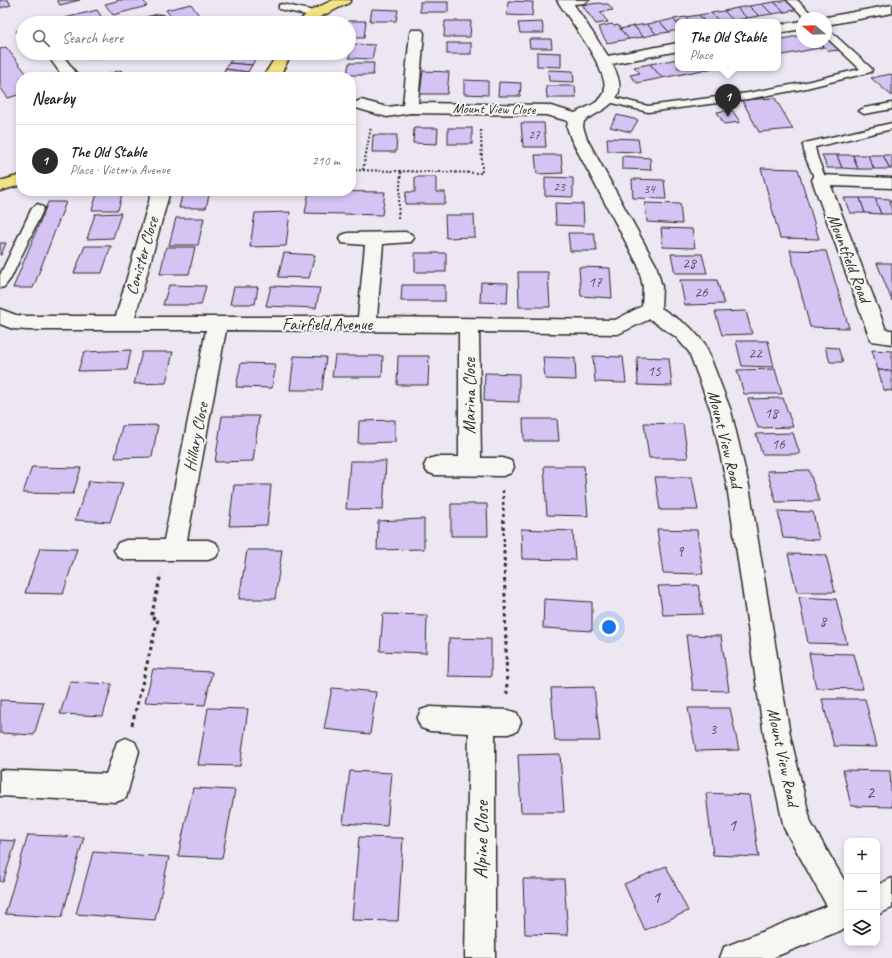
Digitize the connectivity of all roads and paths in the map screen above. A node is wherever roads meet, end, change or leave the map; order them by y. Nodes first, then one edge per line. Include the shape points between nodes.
1 (344, 0) edge
2 (792, 0) edge
3 (571, 1) edge
4 (282, 7) dead end
5 (892, 9) edge
6 (805, 12) edge
7 (315, 14) junction
8 (313, 16) edge
9 (832, 20) edge
10 (796, 26) edge
11 (781, 28) edge
12 (417, 33) dead end
13 (832, 38) edge
14 (675, 48) edge
15 (58, 60) edge
16 (281, 60) edge
17 (603, 60) junction
18 (67, 72) edge
19 (274, 72) edge
20 (609, 99) junction
21 (892, 106) edge
22 (368, 107) joint
23 (410, 108) junction
24 (480, 109) junction
25 (864, 111) dead end
26 (577, 119) junction
27 (892, 126) edge
28 (356, 170) edge
29 (363, 170) junction
30 (401, 171) junction
31 (820, 180) junction
32 (16, 181) edge
33 (892, 183) edge
34 (0, 186) edge
35 (160, 196) edge
36 (38, 208) dead end
37 (401, 238) joint
38 (348, 239) dead end
39 (375, 240) junction
40 (0, 284) edge
41 (651, 310) junction
42 (0, 316) edge
43 (124, 322) junction
44 (217, 324) junction
45 (367, 324) junction
46 (469, 326) junction
47 (886, 336) edge
48 (435, 466) dead end
49 (470, 466) junction
50 (503, 467) joint
51 (126, 550) dead end
52 (174, 550) junction
53 (208, 550) dead end
54 (430, 719) dead end
55 (495, 722) junction
56 (126, 751) joint
57 (0, 783) edge
58 (892, 893) edge
59 (880, 899) edge
60 (845, 910) edge
61 (844, 914) edge
62 (480, 958) edge
63 (735, 958) edge

1 - 7 highway
2 - 6 lane
3 - 17 street
4 - 7 lane
5 - 9 street
7 - 8 highway
10 - 11 street
12 - 23 street
13 - 20 lane via 867,70 748,96 648,109
14 - 17 street
15 - 18 street
16 - 19 highway
17 - 20 street via 613,84
20 - 26 street
21 - 25 lane
22 - 23 street, Mount View Close via 387,112
22 - 29 path
23 - 24 street, Mount View Close
24 - 26 street, Mount View Close via 547,110
24 - 30 path via 482,173
26 - 41 street via 575,127 579,139 647,265 655,296
27 - 31 lane via 809,145
28 - 29 path
29 - 30 path
30 - 37 path
31 - 33 street
31 - 47 street, Mountfield Road
32 - 34 highway
35 - 43 street, Conister Close
36 - 40 lane via 6,278
37 - 39 street
38 - 39 street
39 - 45 street
41 - 46 street, Fairfield Avenue via 618,327
41 - 60 street, Mount View Road via 683,332 698,349 722,411 738,486 776,735 798,828
42 - 43 street, Fairfield Avenue via 13,322 28,323
43 - 44 street, Fairfield Avenue
44 - 45 street, Fairfield Avenue
44 - 52 street, Hillary Close
45 - 46 street, Fairfield Avenue
46 - 49 street, Marina Close
48 - 49 street
49 - 50 street
50 - 55 path
51 - 52 street
52 - 53 street
52 - 56 path via 164,565 151,618 158,619
54 - 55 street
55 - 62 street, Alpine Close
56 - 57 street via 116,788
58 - 59 street
61 - 63 street

